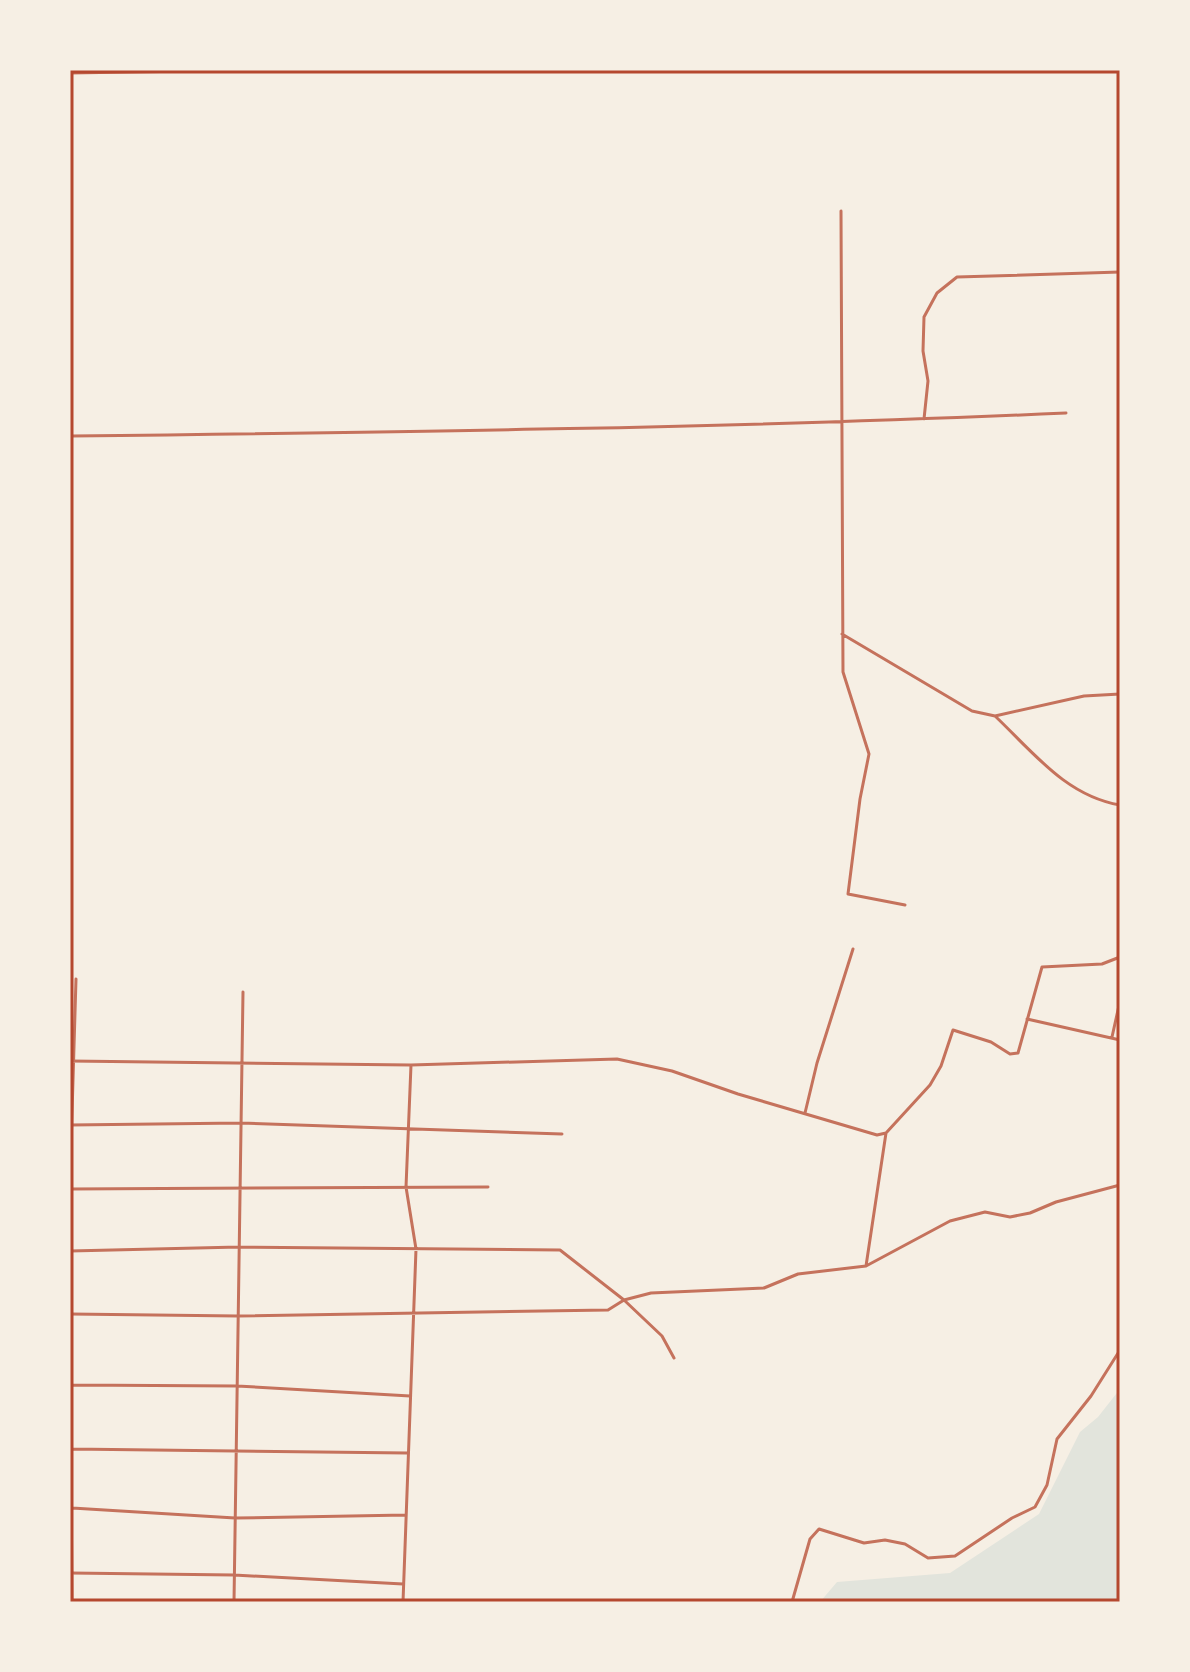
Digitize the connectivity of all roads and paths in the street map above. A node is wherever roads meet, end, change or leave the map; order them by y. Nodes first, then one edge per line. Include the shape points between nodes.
1 (250, 70) edge
2 (70, 73) edge
3 (841, 211) dead end
4 (1120, 272) edge
5 (1066, 413) dead end
6 (924, 419) junction
7 (843, 421) junction
8 (70, 436) edge
9 (842, 634) junction
10 (1120, 694) edge
11 (995, 716) junction
12 (1120, 805) edge
13 (905, 905) dead end
14 (853, 949) dead end
15 (1120, 957) edge
16 (76, 979) dead end
17 (243, 992) dead end
18 (73, 996) edge
19 (1120, 1001) edge
20 (1027, 1019) junction
21 (1112, 1038) junction
22 (1120, 1040) edge
23 (72, 1061) edge
24 (242, 1062) junction
25 (411, 1065) junction
26 (805, 1113) junction
27 (241, 1123) junction
28 (71, 1125) edge
29 (410, 1129) junction
30 (886, 1133) junction
31 (562, 1134) dead end
32 (70, 1181) edge
33 (1120, 1185) edge
34 (406, 1187) junction
35 (488, 1187) dead end
36 (70, 1189) edge
37 (240, 1189) junction
38 (239, 1247) junction
39 (416, 1249) junction
40 (70, 1251) edge
41 (866, 1266) junction
42 (624, 1300) junction
43 (414, 1313) junction
44 (70, 1314) edge
45 (238, 1316) junction
46 (70, 1350) edge
47 (1120, 1350) edge
48 (674, 1358) dead end
49 (71, 1385) edge
50 (237, 1386) junction
51 (410, 1396) junction
52 (71, 1449) edge
53 (236, 1452) junction
54 (408, 1453) junction
55 (72, 1508) junction
56 (406, 1515) junction
57 (235, 1518) junction
58 (71, 1573) edge
59 (234, 1575) junction
60 (403, 1584) junction
61 (72, 1602) edge
62 (234, 1602) edge
63 (403, 1602) edge
64 (792, 1602) edge

1 - 2 street
3 - 7 street
4 - 6 street via 957,277 937,293 924,317
5 - 6 street
6 - 7 street
7 - 8 street
7 - 9 street
9 - 11 street via 972,711
9 - 13 street via 843,672 869,754 848,894
10 - 11 street via 1084,696
11 - 12 street via 1060,780 1099,801
14 - 26 street
15 - 20 street via 1102,964 1042,967
16 - 18 street
17 - 24 street
18 - 23 street
19 - 21 street
20 - 21 street
20 - 30 street via 1018,1053 953,1030 930,1085
21 - 22 street
23 - 24 street
23 - 28 street
24 - 25 street
24 - 27 street
25 - 26 street via 617,1059
25 - 29 street
26 - 30 street via 877,1135
27 - 28 street
27 - 29 street
27 - 37 street
28 - 32 street
29 - 31 street
29 - 34 street
30 - 41 street
33 - 41 street via 1030,1213 1010,1217 985,1212 950,1221
34 - 35 street
34 - 37 street
34 - 39 street
36 - 37 street
37 - 38 street
38 - 39 street
38 - 40 street
38 - 45 street
39 - 42 street via 560,1250
39 - 43 street
41 - 42 street via 798,1274 764,1288 651,1293
42 - 43 street via 608,1310
42 - 48 street via 662,1336
43 - 45 street
43 - 51 street
44 - 45 street
45 - 50 street
46 - 49 street
47 - 64 street via 1057,1439 1047,1485 1035,1507 955,1556 928,1558 905,1544 864,1543 819,1529 810,1539
49 - 50 street
49 - 52 street
50 - 51 street
50 - 53 street
51 - 54 street
52 - 53 street
52 - 55 street
53 - 54 street
53 - 57 street
54 - 56 street
55 - 57 street
55 - 58 street
56 - 57 street
56 - 60 street
57 - 59 street
58 - 59 street
58 - 61 street
59 - 60 street
59 - 62 street
60 - 63 street

